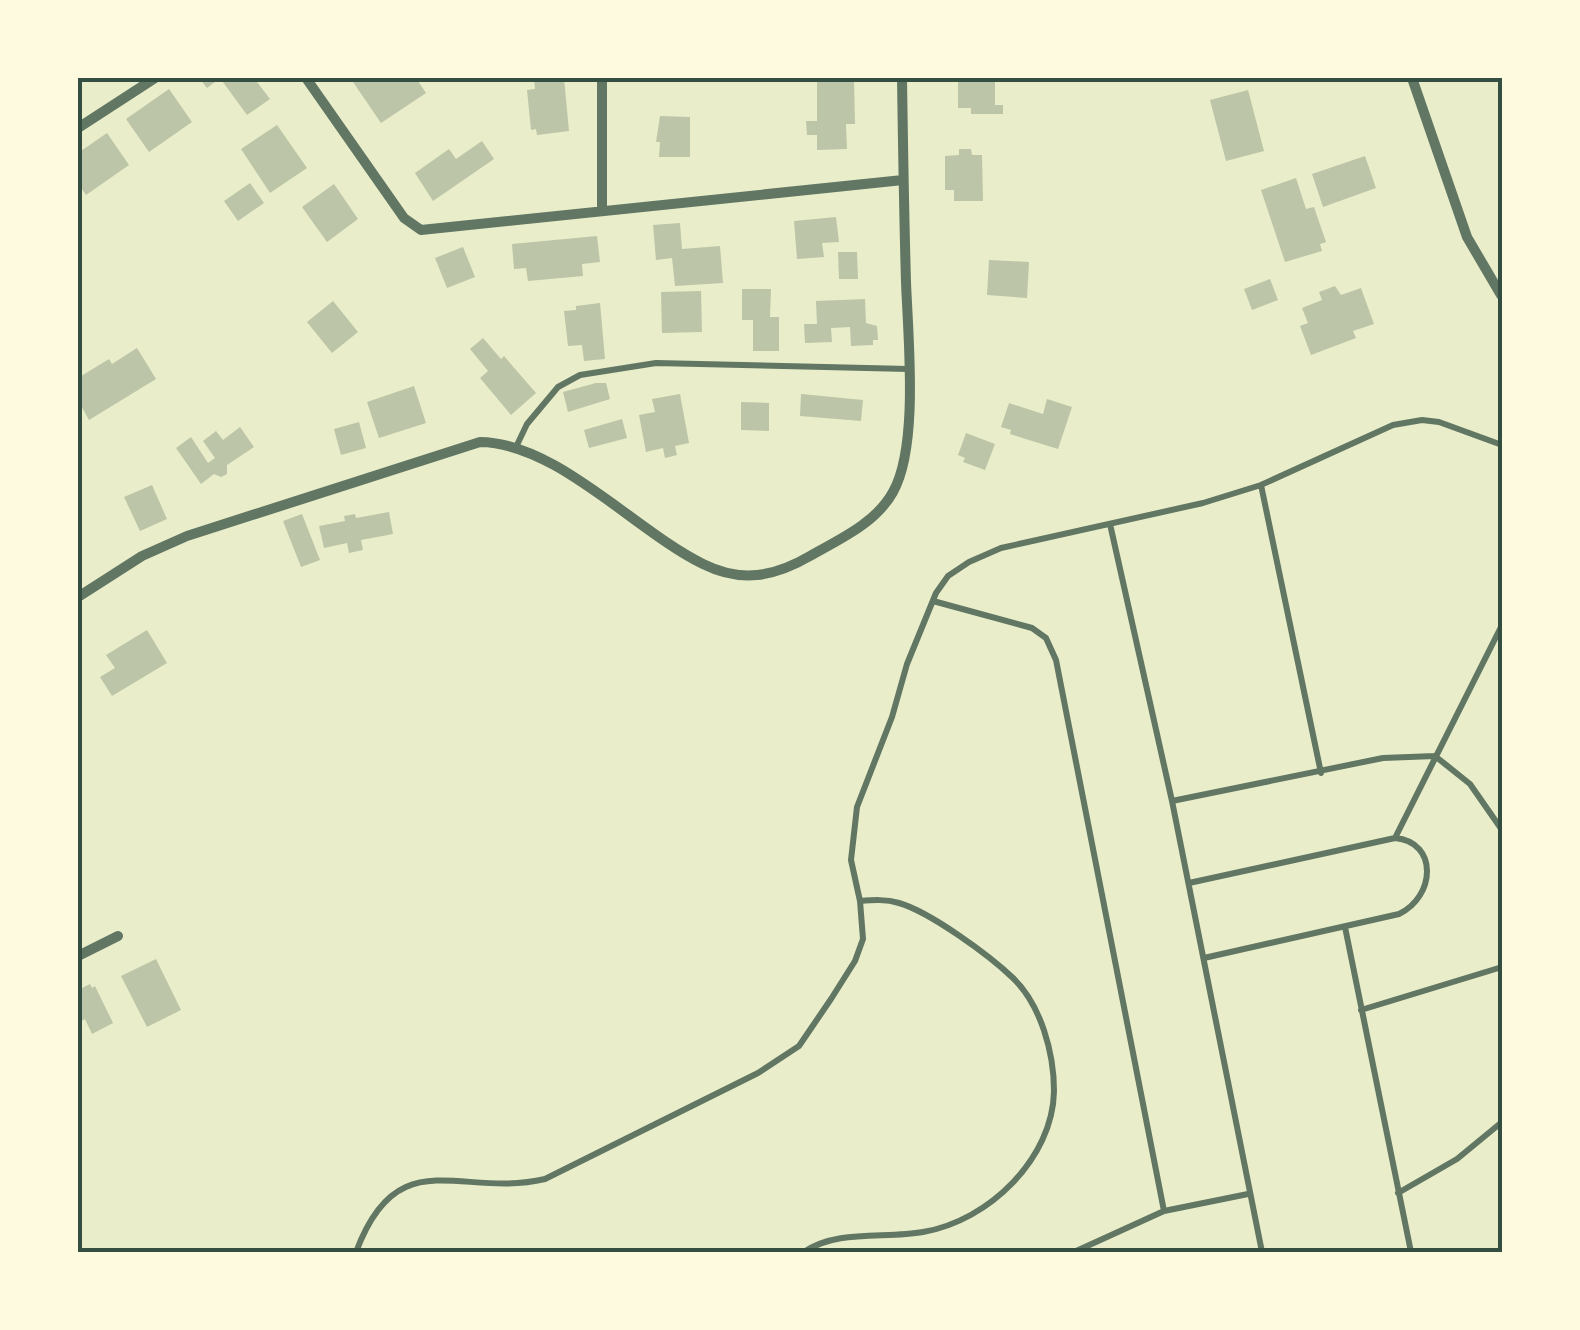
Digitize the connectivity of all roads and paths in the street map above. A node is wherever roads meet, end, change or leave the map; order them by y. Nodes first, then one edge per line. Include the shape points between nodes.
1 (155, 78) edge
2 (306, 78) edge
3 (602, 78) edge
4 (902, 78) edge
5 (1412, 78) edge
6 (78, 128) edge
7 (903, 180) junction
8 (602, 210) junction
9 (1501, 295) edge
10 (908, 369) junction
11 (1502, 445) edge
12 (516, 447) junction
13 (1261, 485) junction
14 (1110, 524) junction
15 (78, 597) edge
16 (933, 601) junction
17 (1502, 625) edge
18 (1435, 756) junction
19 (1322, 773) junction
20 (1172, 801) junction
21 (1502, 830) edge
22 (1399, 838) junction
23 (1189, 883) junction
24 (860, 901) junction
25 (1345, 927) junction
26 (118, 936) dead end
27 (78, 956) edge
28 (1204, 958) junction
29 (1502, 967) edge
30 (1361, 1010) junction
31 (1502, 1122) edge
32 (1398, 1193) junction
33 (1248, 1194) junction
34 (1164, 1211) junction
35 (356, 1252) edge
36 (804, 1252) edge
37 (1074, 1252) edge
38 (1262, 1252) edge
39 (1411, 1252) edge

1 - 6 street
2 - 8 street via 416,228
3 - 8 street
4 - 7 street
5 - 9 street via 1467,237
7 - 8 street
7 - 10 street
10 - 12 lane via 656,363 580,375 558,388
10 - 12 street via 898,482 879,511 850,533 778,572 739,576 687,556
11 - 13 lane via 1439,422 1408,422
12 - 15 street via 470,444 187,536
13 - 14 lane
13 - 19 lane
14 - 16 lane via 1001,548 948,576
14 - 20 lane
16 - 24 lane via 857,808 851,860
16 - 34 lane via 1032,628 1046,638 1056,660
17 - 18 lane
18 - 19 lane via 1383,758
18 - 21 lane via 1470,784
18 - 22 lane
19 - 20 lane
20 - 23 lane
22 - 23 lane
22 - 25 lane via 1420,850 1425,864 1420,900 1399,914
23 - 28 lane
24 - 35 lane via 863,940 855,961 798,1046 545,1179 414,1182 394,1192
24 - 36 lane via 913,908 1019,984 1046,1041 1053,1110 1039,1150 1013,1182 964,1218 923,1232 827,1242
25 - 28 lane
25 - 30 lane
26 - 27 street
28 - 33 lane
29 - 30 lane
30 - 32 lane
31 - 32 lane
32 - 39 lane
33 - 34 lane
33 - 38 lane
34 - 37 lane

